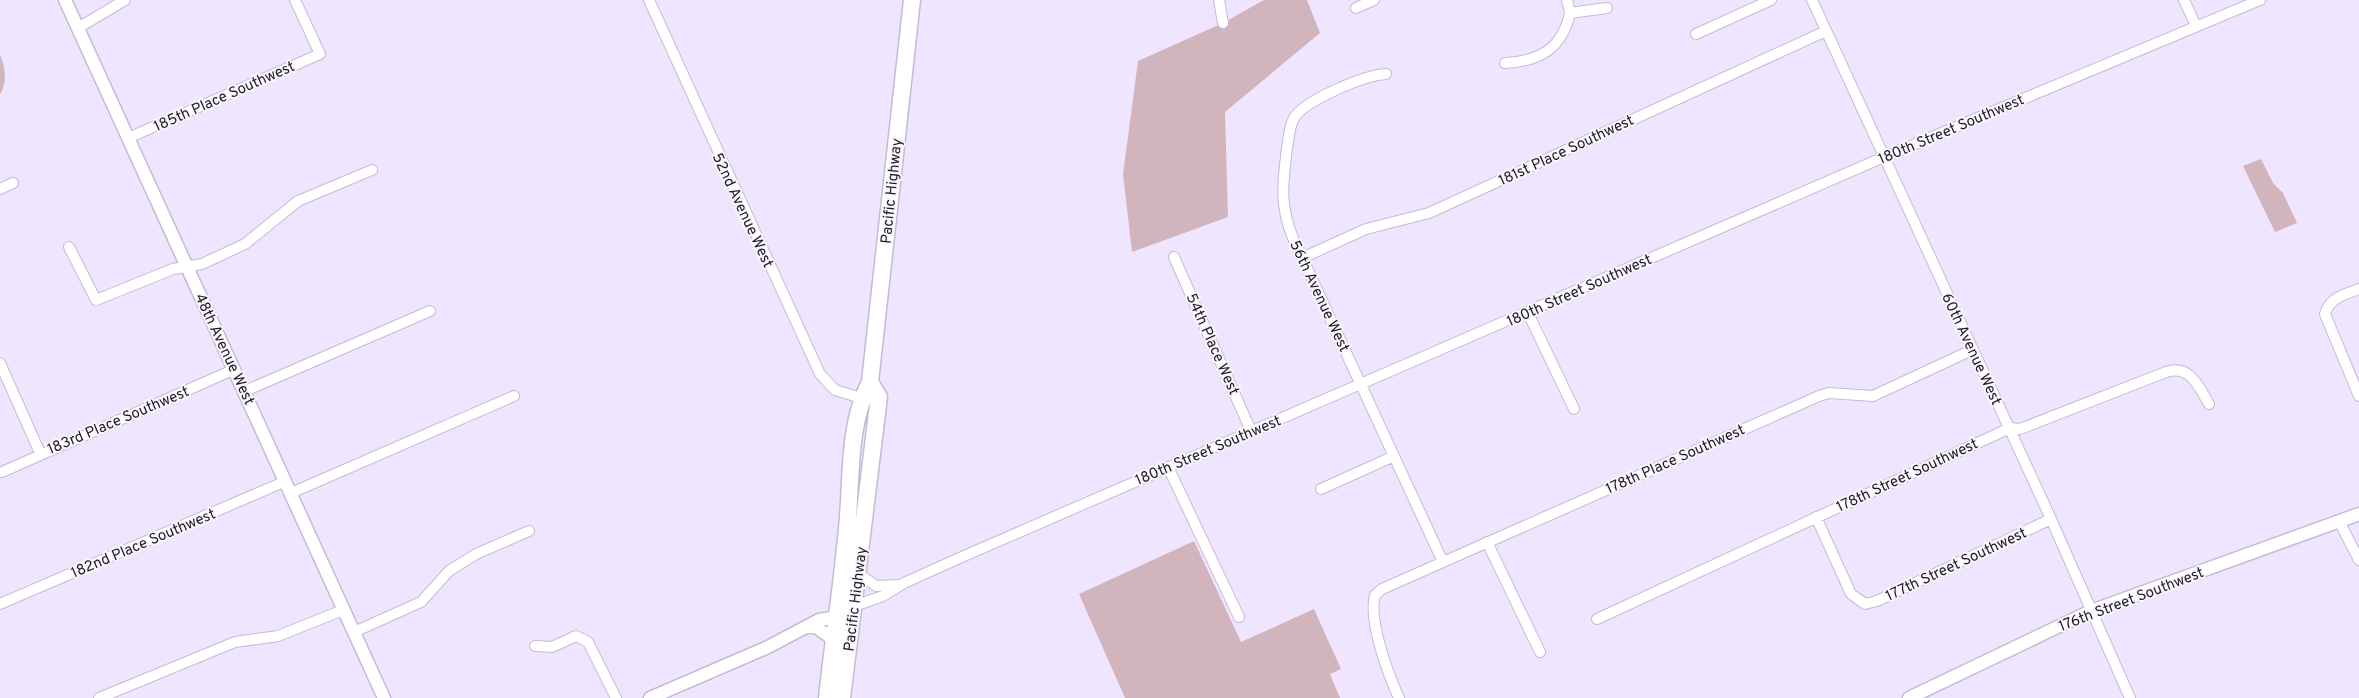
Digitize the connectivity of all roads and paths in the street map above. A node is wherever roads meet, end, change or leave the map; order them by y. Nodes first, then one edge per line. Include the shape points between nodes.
1 (65, 0) edge
2 (125, 0) edge
3 (295, 0) edge
4 (649, 0) edge
5 (912, 0) edge
6 (1219, 0) edge
7 (1374, 0) edge
8 (1566, 0) edge
9 (1771, 0) edge
10 (1812, 0) edge
11 (2184, 0) edge
12 (2260, 0) edge
13 (1356, 8) dead end
14 (1607, 8) dead end
15 (1570, 13) junction
16 (1224, 23) dead end
17 (2196, 26) junction
18 (78, 28) junction
19 (1826, 31) junction
20 (1696, 34) dead end
21 (1505, 63) dead end
22 (1386, 74) dead end
23 (128, 138) junction
24 (1884, 157) junction
25 (372, 170) dead end
26 (13, 183) dead end
27 (0, 188) edge
28 (69, 247) dead end
29 (1174, 257) dead end
30 (1302, 258) junction
31 (188, 267) junction
32 (2359, 289) edge
33 (430, 311) dead end
34 (1528, 313) junction
35 (1972, 350) junction
36 (0, 363) edge
37 (235, 370) junction
38 (870, 382) junction
39 (1361, 386) junction
40 (245, 391) junction
41 (514, 396) dead end
42 (2359, 396) edge
43 (862, 398) junction
44 (2209, 404) dead end
45 (1574, 410) dead end
46 (2010, 428) junction
47 (875, 429) junction
48 (1251, 431) junction
49 (40, 453) junction
50 (1392, 457) junction
51 (1168, 467) junction
52 (2, 472) dead end
53 (289, 487) junction
54 (1321, 490) dead end
55 (2359, 514) edge
56 (1816, 517) junction
57 (2051, 519) junction
58 (2338, 521) junction
59 (529, 531) dead end
60 (847, 535) junction
61 (1487, 542) junction
62 (1442, 560) junction
63 (2359, 560) edge
64 (858, 572) junction
65 (901, 585) junction
66 (0, 604) edge
67 (854, 606) junction
68 (343, 610) junction
69 (2091, 611) junction
70 (836, 617) junction
71 (1239, 617) dead end
72 (1597, 619) dead end
73 (806, 627) junction
74 (354, 632) junction
75 (834, 640) junction
76 (535, 646) dead end
77 (1540, 652) dead end
78 (847, 659) junction
79 (99, 698) edge
80 (384, 698) edge
81 (616, 698) edge
82 (650, 698) edge
83 (827, 698) edge
84 (842, 698) edge
85 (1399, 698) edge
86 (1909, 698) edge
87 (2130, 698) edge

1 - 18 street, 48th Avenue West
2 - 18 street
3 - 23 street, 185th Place Southwest via 320,54
4 - 43 street, 52nd Avenue West via 820,374 835,390
5 - 38 highway, Pacific Highway
6 - 16 street
7 - 13 street
8 - 15 street
9 - 20 street
10 - 19 street, 60th Avenue West
11 - 17 street
12 - 17 street, 180th Street Southwest
14 - 15 street
15 - 21 street via 1561,40 1554,47 1527,62
17 - 24 street, 180th Street Southwest
18 - 23 street, 48th Avenue West
19 - 24 street, 60th Avenue West
19 - 30 street, 181st Place Southwest via 1430,213 1366,229
22 - 30 street, 56th Avenue West via 1372,75 1308,104 1294,118 1282,198 1287,225
23 - 31 street, 48th Avenue West
24 - 34 street, 180th Street Southwest
24 - 35 street, 60th Avenue West
25 - 31 street via 298,201 245,244
26 - 27 street
28 - 31 street via 96,300
29 - 48 street, 54th Place West
30 - 39 street, 56th Avenue West
31 - 37 street, 48th Avenue West
32 - 42 street via 2342,295 2327,307 2325,314
33 - 40 street
34 - 39 street, 180th Street Southwest
34 - 45 street
35 - 46 street, 60th Avenue West
35 - 61 street, 178th Place Southwest via 1873,396 1829,393 1819,396
36 - 49 street
37 - 40 street, 48th Avenue West
37 - 49 street, 183rd Place Southwest
38 - 43 highway, Pacific Highway
38 - 47 highway, Pacific Highway via 879,397
39 - 48 street, 180th Street Southwest
39 - 50 street, 56th Avenue West
40 - 53 street, 48th Avenue West
41 - 53 street, 182nd Place Southwest
43 - 47 highway
43 - 60 highway, Pacific Highway via 852,454
44 - 46 street, 178th Street Southwest via 2191,376 2181,369 2174,369 2020,429
46 - 56 street, 178th Street Southwest
46 - 57 street, 60th Avenue West
47 - 64 highway, Pacific Highway
48 - 51 street, 180th Street Southwest
49 - 52 street, 183rd Place Southwest
50 - 54 street
50 - 62 street, 56th Avenue West
51 - 65 street, 180th Street Southwest
51 - 71 street
53 - 66 street, 182nd Place Southwest
53 - 68 street, 48th Avenue West
55 - 58 street, 176th Street Southwest
56 - 57 street, 177th Street Southwest via 1851,594 1860,602 1877,601
56 - 72 street, 178th Street Southwest
57 - 69 street, 60th Avenue West
58 - 63 street
58 - 69 street, 176th Street Southwest
59 - 74 street via 476,554 449,571 421,602
60 - 67 highway via 851,560 849,594
60 - 70 highway, Pacific Highway
61 - 62 street, 178th Place Southwest
61 - 77 street
62 - 85 street, 178th Place Southwest via 1382,588 1375,595 1373,611 1386,666
64 - 65 street via 876,586
64 - 67 highway, Pacific Highway
65 - 67 street, 180th Street Southwest via 883,596
67 - 78 highway, Pacific Highway
68 - 74 street, 48th Avenue West
68 - 79 street via 278,636 235,642
69 - 86 street, 176th Street Southwest
69 - 87 street, 60th Avenue West
70 - 73 street via 823,618
70 - 75 highway, Pacific Highway
70 - 78 highway via 842,623
73 - 75 street via 816,627
73 - 82 street
74 - 80 street, 48th Avenue West
75 - 83 highway, Pacific Highway
76 - 81 street via 552,647 576,636 588,642
78 - 84 highway, Pacific Highway

